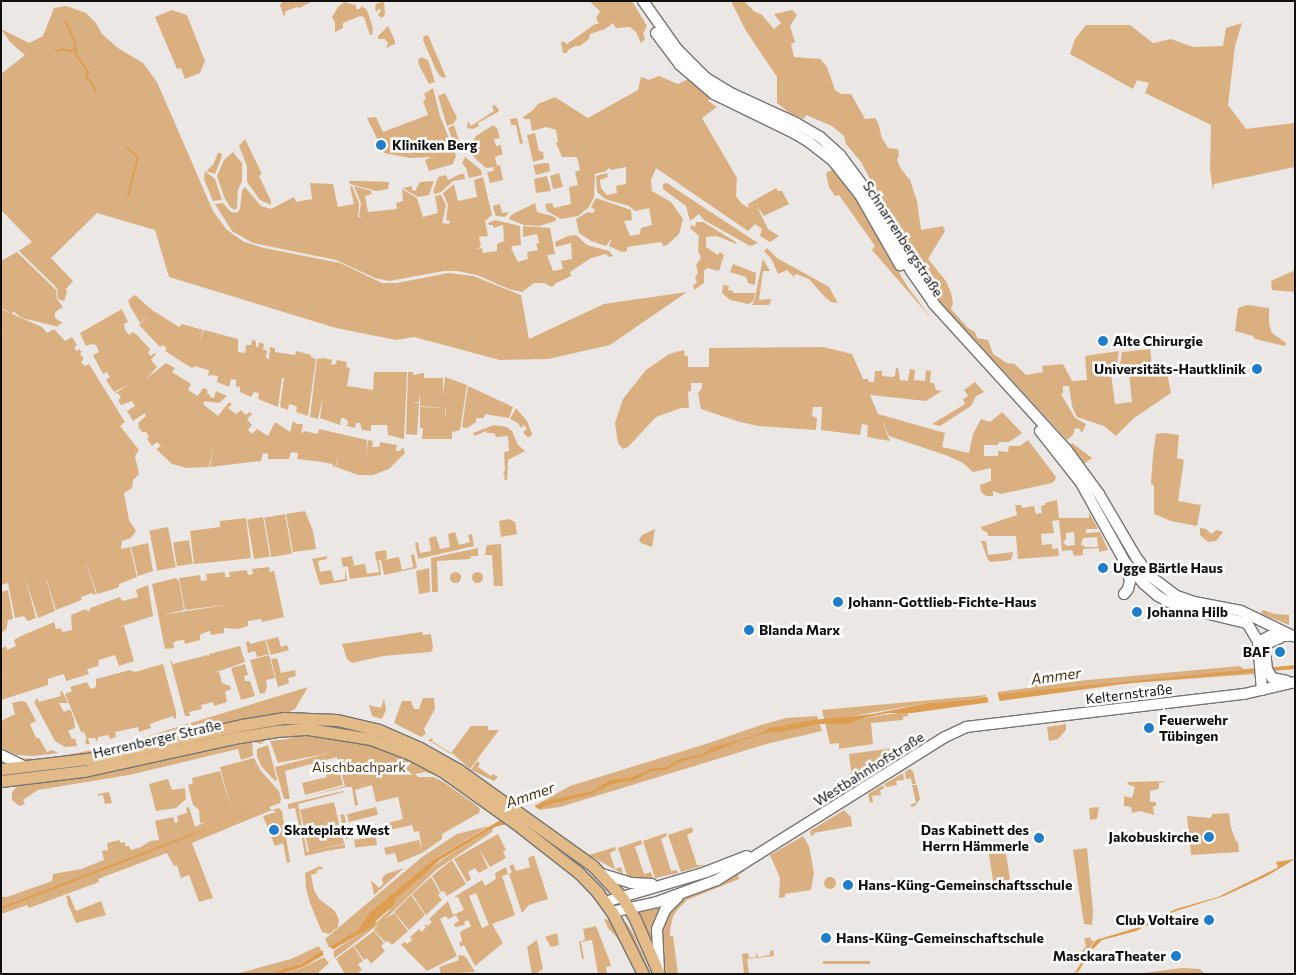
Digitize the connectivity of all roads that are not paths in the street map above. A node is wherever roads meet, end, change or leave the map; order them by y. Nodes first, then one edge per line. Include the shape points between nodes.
1 (636, 1) edge
2 (643, 1) edge
3 (1125, 562) junction
4 (1147, 580) junction
5 (1124, 594) dead end
6 (1294, 636) edge
7 (1258, 644) junction
8 (1265, 653) junction
9 (1294, 682) edge
10 (1262, 690) junction
11 (999, 723) joint
12 (1, 755) edge
13 (26, 767) junction
14 (2, 773) edge
15 (507, 810) junction
16 (758, 852) junction
17 (602, 874) junction
18 (666, 884) junction
19 (681, 895) junction
20 (622, 897) junction
21 (617, 908) junction
22 (659, 973) edge
23 (643, 974) edge

1 - 3 street, Schnarrenbergstraße via 664,44 696,80 714,94 809,142 833,161 860,195 927,304 1060,453 1086,491
2 - 4 street, Schnarrenbergstraße via 677,49 706,78 796,123 840,155 866,190 911,271 933,303 1066,449 1099,494
3 - 4 street, Schnarrenbergstraße
3 - 5 street via 1130,581
4 - 6 street via 1194,602 1241,611
4 - 7 street via 1158,596 1181,608 1244,622 1252,628
6 - 7 street via 1268,636
6 - 8 street via 1268,644
7 - 8 street
7 - 10 street
8 - 9 street via 1270,675
9 - 10 street, Kelternstraße
10 - 11 street, Kelternstraße
11 - 16 street, Westbahnhofstraße via 972,726 950,734
12 - 13 street
13 - 14 main road, Herrenberger Straße
13 - 15 main road, Herrenberger Straße via 110,755 256,722 310,718 353,722 405,741 459,770
14 - 15 main road, Herrenberger Straße via 100,768 257,733 319,730 371,739 410,754
15 - 17 main road via 527,818
15 - 21 main road via 515,823 573,868
16 - 18 street, Westbahnhofstraße
16 - 19 street, Westbahnhofstraße via 717,880
17 - 18 street via 638,884
17 - 20 main road
18 - 20 street, Westbahnhofstraße
19 - 21 street
19 - 22 street via 664,910 659,921 656,937
20 - 21 main road
20 - 21 street
21 - 22 main road via 640,930
21 - 23 main road

